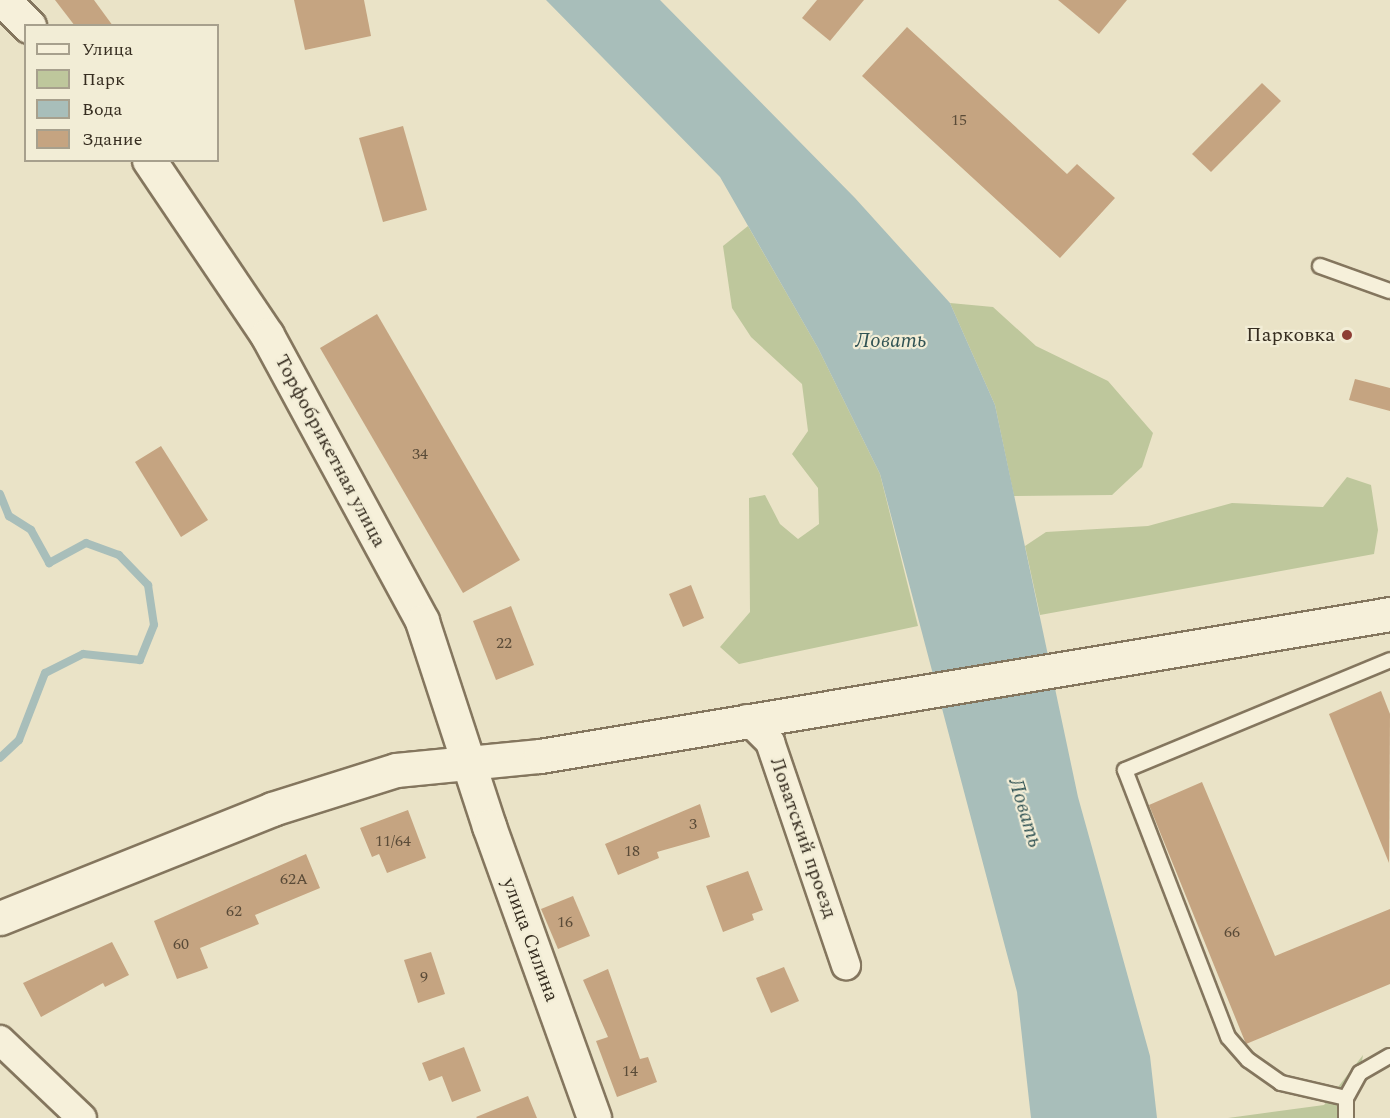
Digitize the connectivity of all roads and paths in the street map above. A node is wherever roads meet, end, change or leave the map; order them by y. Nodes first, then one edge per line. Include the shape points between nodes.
1 (3, 0) edge
2 (27, 24) edge
3 (150, 162) edge
4 (1320, 266) dead end
5 (1390, 291) edge
6 (1390, 614) edge
7 (1390, 660) edge
8 (747, 719) junction
9 (468, 762) junction
10 (0, 918) edge
11 (846, 965) dead end
12 (0, 1040) edge
13 (1390, 1056) edge
14 (1346, 1098) junction
15 (82, 1118) edge
16 (594, 1118) edge
17 (1346, 1118) edge

1 - 2 main road
3 - 9 main road, Торфобрикетная улица via 267,335 422,621
4 - 5 lane
6 - 8 main road
7 - 14 lane via 1125,770 1228,1037 1248,1060 1281,1083
8 - 9 main road via 540,756
8 - 11 street, Ловатский проезд via 770,742
9 - 10 main road via 396,770 272,809
9 - 16 main road, улица Силина
12 - 15 street
13 - 14 lane via 1360,1073
14 - 17 lane

